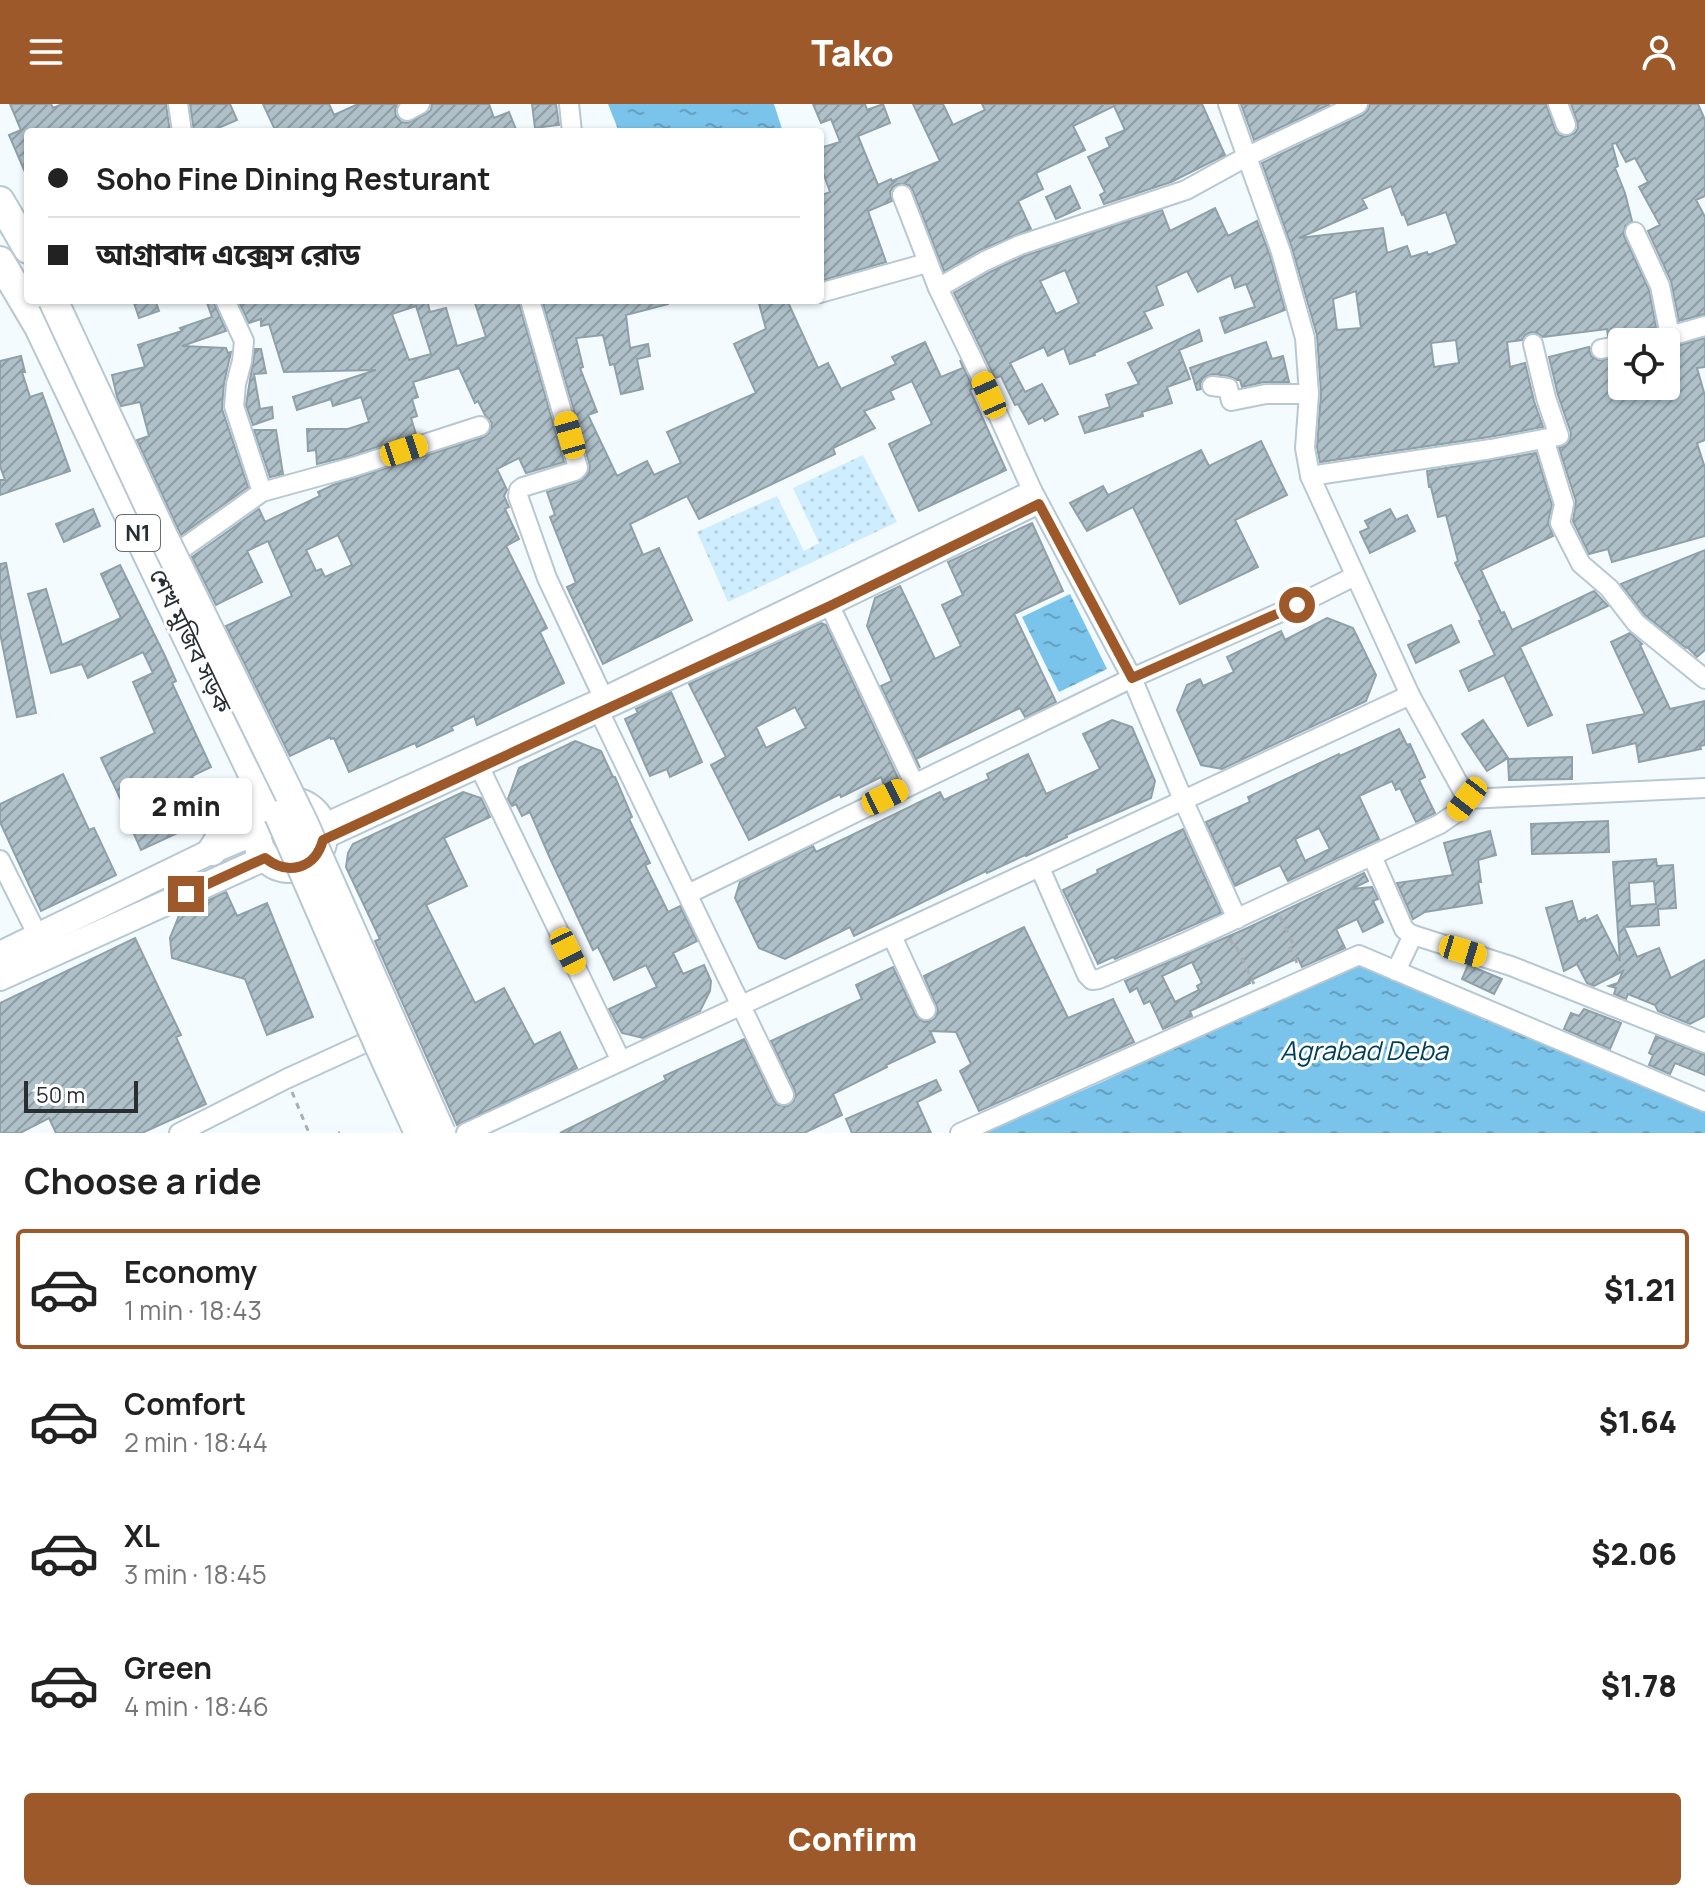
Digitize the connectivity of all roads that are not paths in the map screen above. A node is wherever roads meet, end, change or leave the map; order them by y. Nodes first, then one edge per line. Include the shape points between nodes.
1 (178, 104) edge
2 (569, 104) edge
3 (1228, 104) edge
4 (1358, 104) edge
5 (1558, 104) edge
6 (1566, 125) dead end
7 (181, 128) edge
8 (572, 128) edge
9 (1246, 157) junction
10 (902, 195) dead end
11 (0, 200) edge
12 (1635, 232) dead end
13 (24, 240) edge
14 (0, 242) edge
15 (0, 261) edge
16 (927, 263) junction
17 (24, 283) edge
18 (938, 288) junction
19 (824, 292) edge
20 (24, 302) edge
21 (25, 304) edge
22 (36, 304) edge
23 (58, 304) edge
24 (58, 304) edge
25 (227, 304) edge
26 (531, 304) edge
27 (1705, 326) edge
28 (1668, 328) edge
29 (1680, 333) edge
30 (1533, 344) dead end
31 (1608, 348) edge
32 (1601, 349) dead end
33 (1212, 386) dead end
34 (1309, 394) junction
35 (480, 426) dead end
36 (1544, 439) junction
37 (1310, 476) junction
38 (262, 492) junction
39 (1035, 497) junction
40 (175, 554) junction
41 (1355, 576) junction
42 (830, 606) junction
43 (1132, 678) junction
44 (1705, 679) edge
45 (1410, 695) junction
46 (601, 705) junction
47 (480, 768) junction
48 (257, 780) junction
49 (914, 783) junction
50 (1705, 788) edge
51 (1467, 799) junction
52 (1184, 802) junction
53 (271, 825) junction
54 (314, 847) junction
55 (212, 851) junction
56 (1372, 856) junction
57 (0, 860) edge
58 (1040, 868) junction
59 (688, 894) junction
60 (1230, 922) junction
61 (1413, 935) junction
62 (38, 936) junction
63 (892, 936) junction
64 (0, 954) edge
65 (1396, 971) junction
66 (0, 978) edge
67 (741, 1004) junction
68 (926, 1010) dead end
69 (369, 1041) junction
70 (1705, 1043) edge
71 (621, 1061) junction
72 (784, 1095) dead end
73 (1705, 1102) edge
74 (179, 1133) edge
75 (411, 1133) edge
76 (419, 1133) edge
77 (440, 1133) edge
78 (466, 1133) edge
79 (960, 1133) edge

1 - 7 street
2 - 8 street
3 - 9 street
4 - 9 street
5 - 6 street
9 - 18 street via 1186,190 1020,245
9 - 34 street via 1305,338
10 - 16 street
11 - 13 highway
12 - 28 street via 1660,286
14 - 17 highway
15 - 20 highway, শেখ মুজিব সড়ক / N1
16 - 18 street
16 - 19 street
18 - 39 street
21 - 48 highway, শেখ মুজিব সড়ক / N1
22 - 76 highway, bridge via 254,756
23 - 40 highway, শেখ মুজিব সড়ক / N1
24 - 77 highway, bridge via 163,536 303,822
25 - 38 street via 244,341 234,406
26 - 46 street via 578,468 523,487 518,496
27 - 29 street
30 - 36 street via 1559,436
31 - 32 street
33 - 34 street via 1228,388 1231,401
34 - 37 street via 1305,448
35 - 38 street
36 - 37 street
36 - 44 street via 1564,504 1560,523 1581,564 1609,588 1636,623
37 - 41 street
38 - 40 street
39 - 42 street
39 - 43 street
39 - 46 street
40 - 53 highway, শেখ মুজিব সড়ক / N1
41 - 43 street
41 - 45 street
42 - 46 street
42 - 49 street
43 - 49 street
43 - 52 street
45 - 51 street
45 - 52 street
46 - 47 street
46 - 54 street
46 - 59 street
47 - 54 street
47 - 71 street
48 - 53 highway, শেখ মুজিব সড়ক / N1
48 - 55 highway
49 - 59 street
50 - 51 street
51 - 56 street via 1440,824
52 - 58 street
52 - 60 street
53 - 54 highway via 308,807 314,811
53 - 54 highway via 273,864 283,868
53 - 55 main road
53 - 66 main road
54 - 69 highway
54 - 77 highway
55 - 62 main road
56 - 60 street
56 - 61 street via 1404,929
57 - 62 street
58 - 60 street via 1092,980
58 - 63 street
59 - 67 street
61 - 65 street
61 - 70 street via 1511,966
62 - 64 main road
63 - 67 street
63 - 68 street
65 - 73 street
65 - 79 street via 1359,955
67 - 71 street
67 - 72 street
69 - 74 street
69 - 75 highway
71 - 78 street

